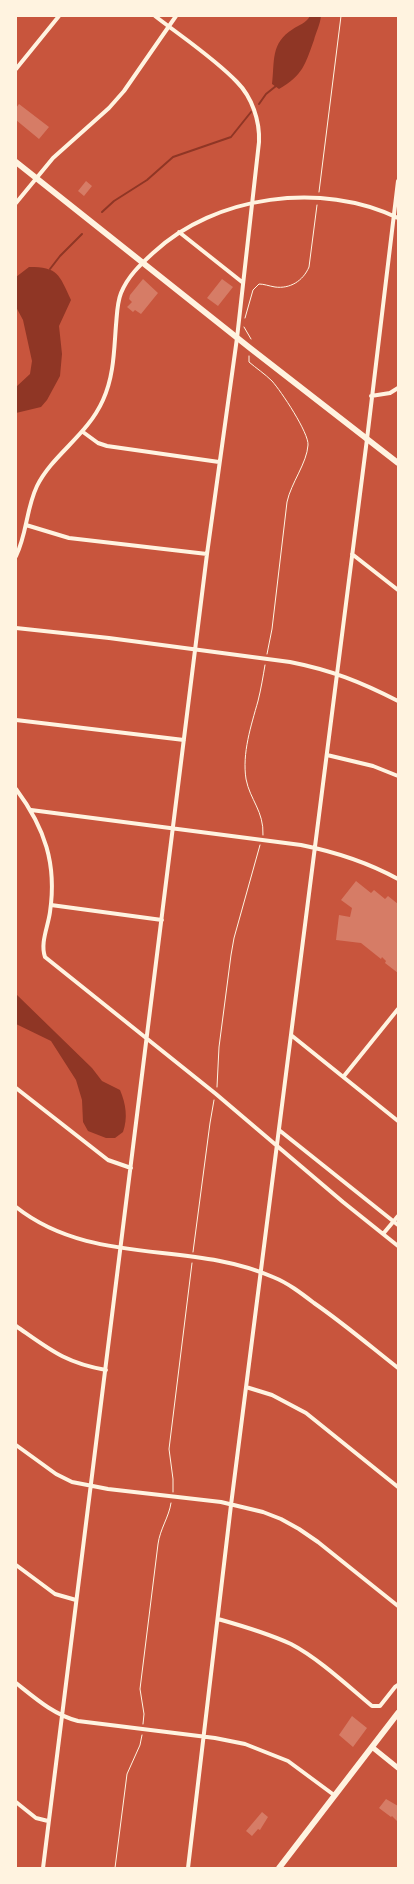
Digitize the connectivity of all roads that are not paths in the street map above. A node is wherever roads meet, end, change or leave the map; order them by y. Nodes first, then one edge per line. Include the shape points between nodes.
1 (59, 16) edge
2 (155, 16) edge
3 (176, 16) edge
4 (168, 26) junction
5 (16, 69) edge
6 (16, 162) edge
7 (36, 178) junction
8 (398, 181) edge
9 (16, 203) edge
10 (252, 203) junction
11 (396, 216) edge
12 (179, 232) junction
13 (143, 262) junction
14 (242, 282) junction
15 (237, 338) junction
16 (398, 388) edge
17 (371, 396) junction
18 (83, 432) junction
19 (367, 439) junction
20 (219, 462) junction
21 (398, 463) edge
22 (26, 525) junction
23 (207, 554) junction
24 (352, 554) junction
25 (16, 556) edge
26 (398, 590) edge
27 (16, 628) edge
28 (195, 649) junction
29 (337, 673) junction
30 (398, 701) edge
31 (16, 720) edge
32 (184, 740) junction
33 (327, 755) junction
34 (398, 776) edge
35 (16, 789) edge
36 (31, 810) junction
37 (173, 830) junction
38 (315, 848) junction
39 (398, 879) edge
40 (51, 905) junction
41 (162, 920) junction
42 (398, 1009) edge
43 (291, 1035) junction
44 (147, 1040) junction
45 (344, 1076) junction
46 (16, 1088) edge
47 (398, 1120) edge
48 (279, 1130) junction
49 (277, 1147) junction
50 (131, 1168) junction
51 (16, 1208) edge
52 (398, 1216) edge
53 (393, 1222) junction
54 (398, 1225) edge
55 (383, 1234) junction
56 (398, 1246) edge
57 (121, 1248) junction
58 (261, 1273) junction
59 (16, 1326) edge
60 (398, 1368) edge
61 (106, 1370) junction
62 (246, 1387) junction
63 (16, 1445) edge
64 (91, 1486) junction
65 (398, 1487) edge
66 (231, 1505) junction
67 (16, 1565) edge
68 (76, 1600) junction
69 (398, 1606) edge
70 (218, 1619) junction
71 (16, 1683) edge
72 (398, 1685) edge
73 (398, 1713) edge
74 (62, 1715) junction
75 (204, 1737) junction
76 (372, 1747) junction
77 (398, 1768) edge
78 (334, 1795) junction
79 (16, 1802) edge
80 (48, 1821) junction
81 (43, 1868) edge
82 (188, 1868) edge
83 (279, 1868) edge

1 - 5 street
2 - 4 street
3 - 4 street
4 - 7 street via 124,91 61,150
4 - 10 street via 238,83 254,110 260,129
6 - 7 main road
7 - 9 street
7 - 13 main road
8 - 11 street
10 - 11 street via 274,199 318,198 350,203
10 - 12 street via 222,211
10 - 14 street
11 - 17 street
12 - 13 street
12 - 14 street
13 - 15 main road
13 - 18 street via 120,294 109,383 94,418
14 - 15 street
15 - 19 main road
15 - 20 street
16 - 17 street
17 - 19 street
18 - 20 street via 107,446
18 - 22 street via 37,486
19 - 21 main road
19 - 24 street
20 - 23 street
22 - 23 street via 69,538
22 - 25 street
23 - 28 street
24 - 26 street
24 - 29 street
27 - 28 street
28 - 29 street via 266,658
28 - 32 street
29 - 30 street
29 - 33 street
31 - 32 street
32 - 37 street
33 - 34 street via 373,766
33 - 38 street
35 - 36 street
36 - 37 street
36 - 40 street via 44,836 51,863
37 - 38 street
37 - 41 street
38 - 39 street via 359,860
38 - 43 street
40 - 41 street
40 - 44 street via 43,945 44,955
41 - 44 street
42 - 45 street
43 - 45 street
43 - 48 street
44 - 49 street via 216,1094
44 - 50 street
45 - 47 street
46 - 50 street via 108,1160
48 - 49 street
48 - 53 street
49 - 55 street
49 - 58 street
50 - 57 street
51 - 57 street via 47,1228 65,1235 103,1246
52 - 53 street
53 - 54 street
53 - 55 street
55 - 56 street
57 - 58 street via 193,1256 235,1264
57 - 61 street
58 - 60 street via 294,1288
58 - 62 street
59 - 61 street via 50,1351 69,1361
61 - 64 street
62 - 65 street via 272,1395 306,1413
62 - 66 street
63 - 64 street via 56,1474 72,1482
64 - 66 street
64 - 68 street
66 - 69 street via 263,1512 299,1529
66 - 70 street
67 - 68 street via 56,1594
68 - 74 street
70 - 72 street via 267,1633 292,1645 372,1706 380,1706
70 - 75 street
71 - 74 street via 44,1705
73 - 76 main road
74 - 75 street via 78,1721
74 - 80 street
75 - 78 street via 245,1744 266,1751 288,1761
75 - 82 street
76 - 77 street
76 - 78 main road
78 - 83 main road
79 - 80 street via 36,1818
80 - 81 street

